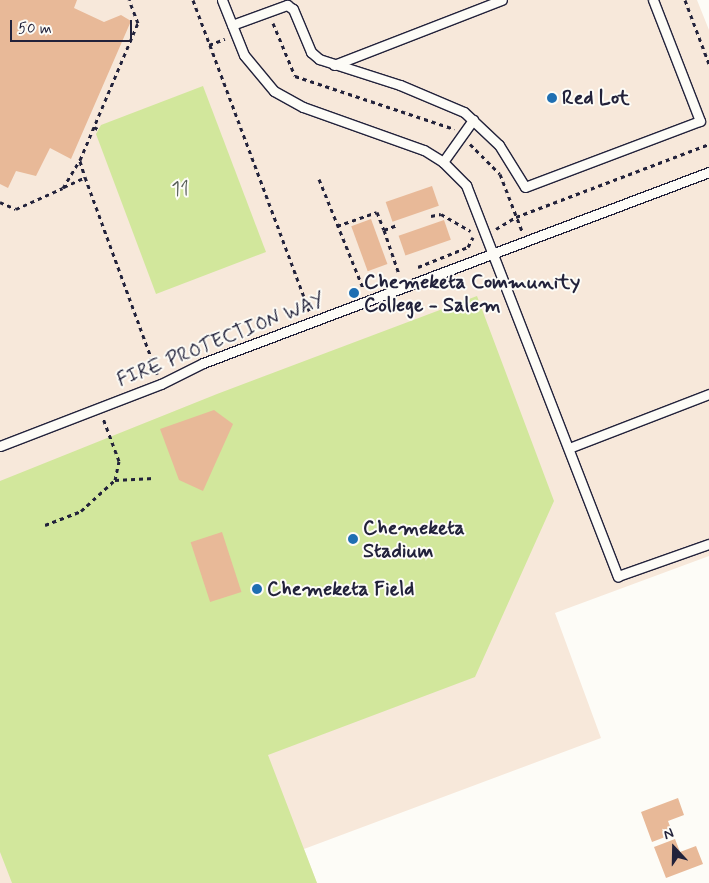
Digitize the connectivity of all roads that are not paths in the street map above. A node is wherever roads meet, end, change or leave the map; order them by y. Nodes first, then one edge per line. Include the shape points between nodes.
1 (222, 0) edge
2 (502, 0) edge
3 (653, 0) edge
4 (232, 26) junction
5 (334, 65) junction
6 (473, 120) junction
7 (443, 162) junction
8 (709, 172) edge
9 (494, 253) junction
10 (709, 394) edge
11 (0, 446) edge
12 (569, 448) junction
13 (709, 544) edge

1 - 4 lane
2 - 5 lane
3 - 6 lane via 700,121 525,187 499,145
4 - 5 lane via 287,5 294,9 311,52
4 - 7 lane via 244,55 259,76 286,100 398,139
5 - 6 lane via 400,85 464,112
6 - 7 lane
7 - 9 lane via 466,186
8 - 9 lane, FIRE PROTECTION WAY
9 - 11 lane, FIRE PROTECTION WAY via 203,363 161,384
9 - 12 lane
10 - 12 lane
12 - 13 lane via 618,576

